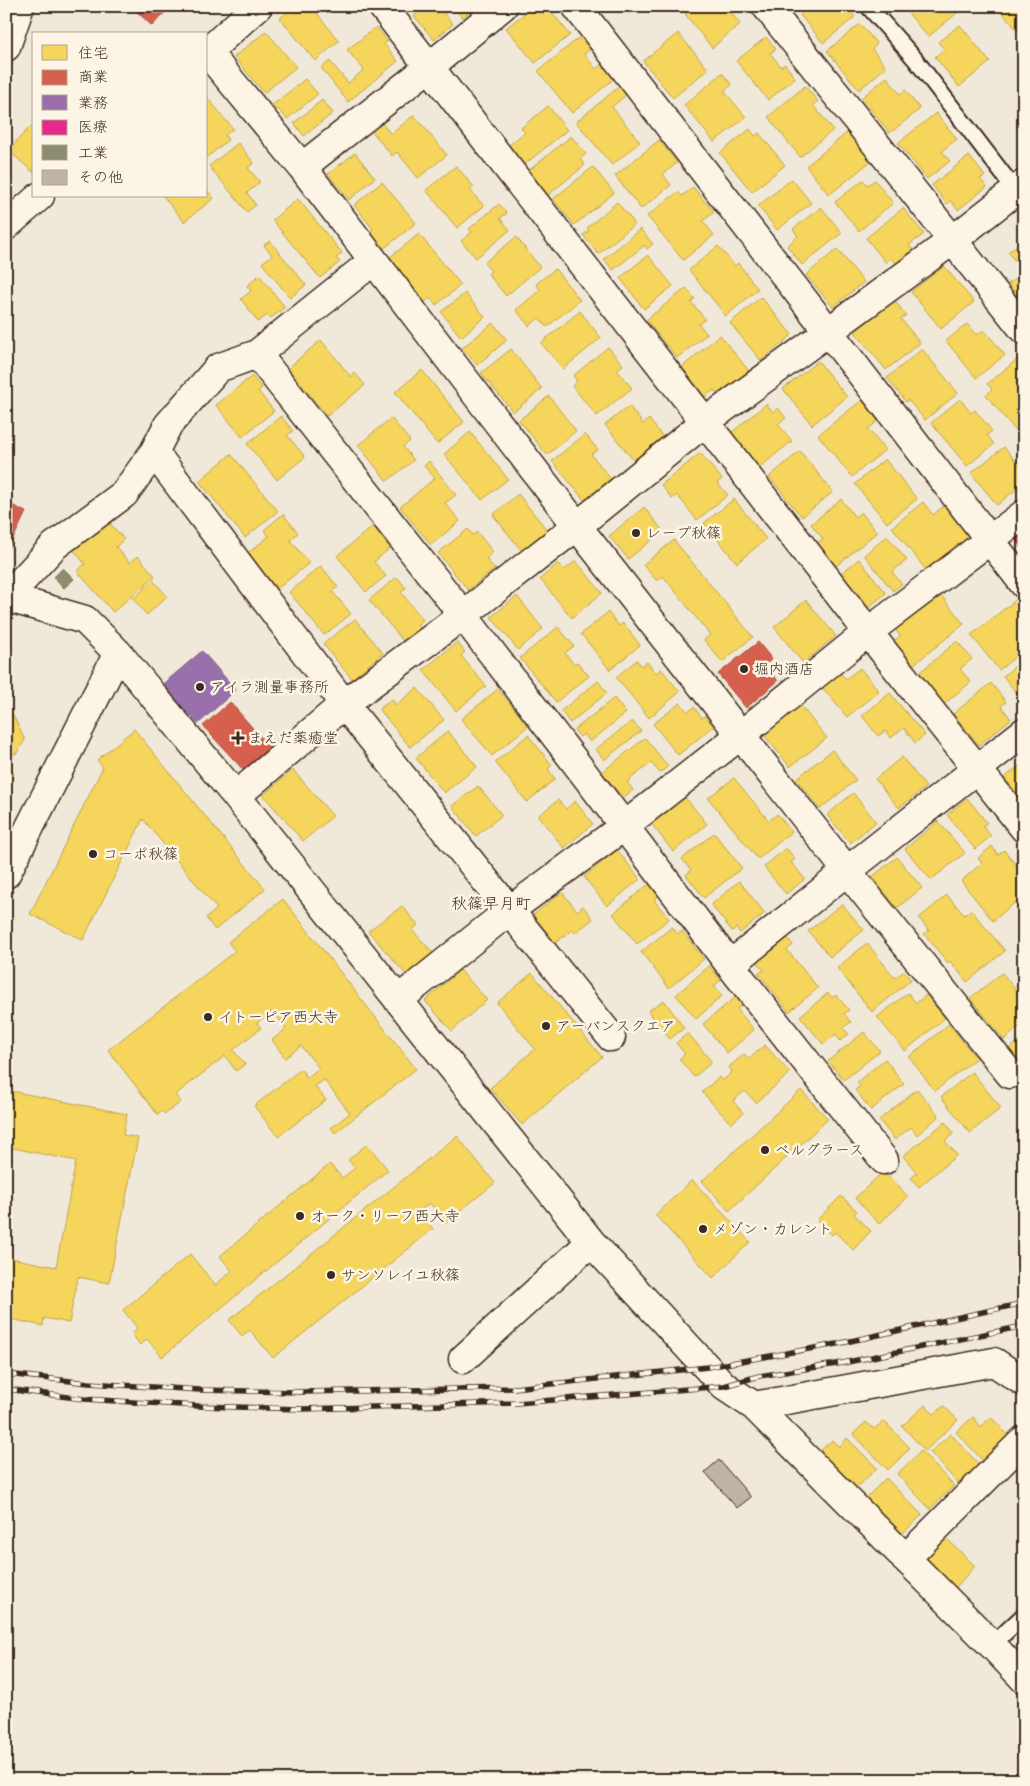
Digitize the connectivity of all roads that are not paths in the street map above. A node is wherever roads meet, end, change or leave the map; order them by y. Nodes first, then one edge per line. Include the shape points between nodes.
1 (20, 6) edge
2 (382, 6) edge
3 (503, 6) edge
4 (576, 6) edge
5 (766, 6) edge
6 (868, 6) edge
7 (253, 11) edge
8 (6, 47) edge
9 (208, 51) edge
10 (208, 53) edge
11 (428, 68) junction
12 (302, 167) junction
13 (1020, 188) edge
14 (38, 198) edge
15 (6, 226) edge
16 (953, 240) junction
17 (373, 261) junction
18 (1024, 330) edge
19 (828, 332) junction
20 (257, 354) junction
21 (705, 422) junction
22 (154, 452) junction
23 (1024, 514) edge
24 (578, 526) junction
25 (989, 540) junction
26 (1024, 584) edge
27 (6, 597) edge
28 (463, 616) junction
29 (868, 632) junction
30 (118, 653) junction
31 (344, 704) junction
32 (1024, 732) edge
33 (742, 734) junction
34 (976, 769) junction
35 (236, 796) junction
36 (623, 827) junction
37 (1024, 828) edge
38 (846, 870) junction
39 (6, 874) edge
40 (510, 910) junction
41 (730, 965) junction
42 (398, 1000) junction
43 (611, 1037) dead end
44 (1010, 1074) dead end
45 (884, 1160) dead end
46 (591, 1242) junction
47 (463, 1359) dead end
48 (1024, 1382) edge
49 (754, 1406) junction
50 (1024, 1440) edge
51 (905, 1559) junction
52 (1024, 1615) edge
53 (992, 1645) junction
54 (1024, 1679) edge

1 - 8 street
2 - 11 street
3 - 11 street
4 - 19 street
5 - 16 street
6 - 13 lane
7 - 9 street
10 - 12 street
11 - 12 street
11 - 21 street
12 - 17 street
13 - 16 street
14 - 15 street
16 - 18 street
16 - 19 street
17 - 20 street
17 - 24 street
19 - 21 street
19 - 25 street
20 - 22 street via 218,368 168,424
20 - 28 street
21 - 24 street
21 - 29 street
22 - 27 street via 124,494 54,546
22 - 31 street
23 - 25 street
24 - 28 street
24 - 33 street
25 - 26 street
25 - 29 street
27 - 30 street via 85,620
28 - 31 street
28 - 36 street
29 - 33 street
29 - 34 street
30 - 35 street
30 - 39 street
31 - 35 street
31 - 40 street
32 - 34 street
33 - 36 street
33 - 38 street
34 - 37 street
34 - 38 street
35 - 42 street
36 - 40 street
36 - 41 street
38 - 41 street
38 - 44 street
40 - 42 street
40 - 43 street
41 - 45 street
42 - 46 street
46 - 47 street
46 - 49 street via 724,1386
48 - 49 street via 994,1362
49 - 51 street
50 - 51 street
51 - 53 street
52 - 53 lane
53 - 54 street

